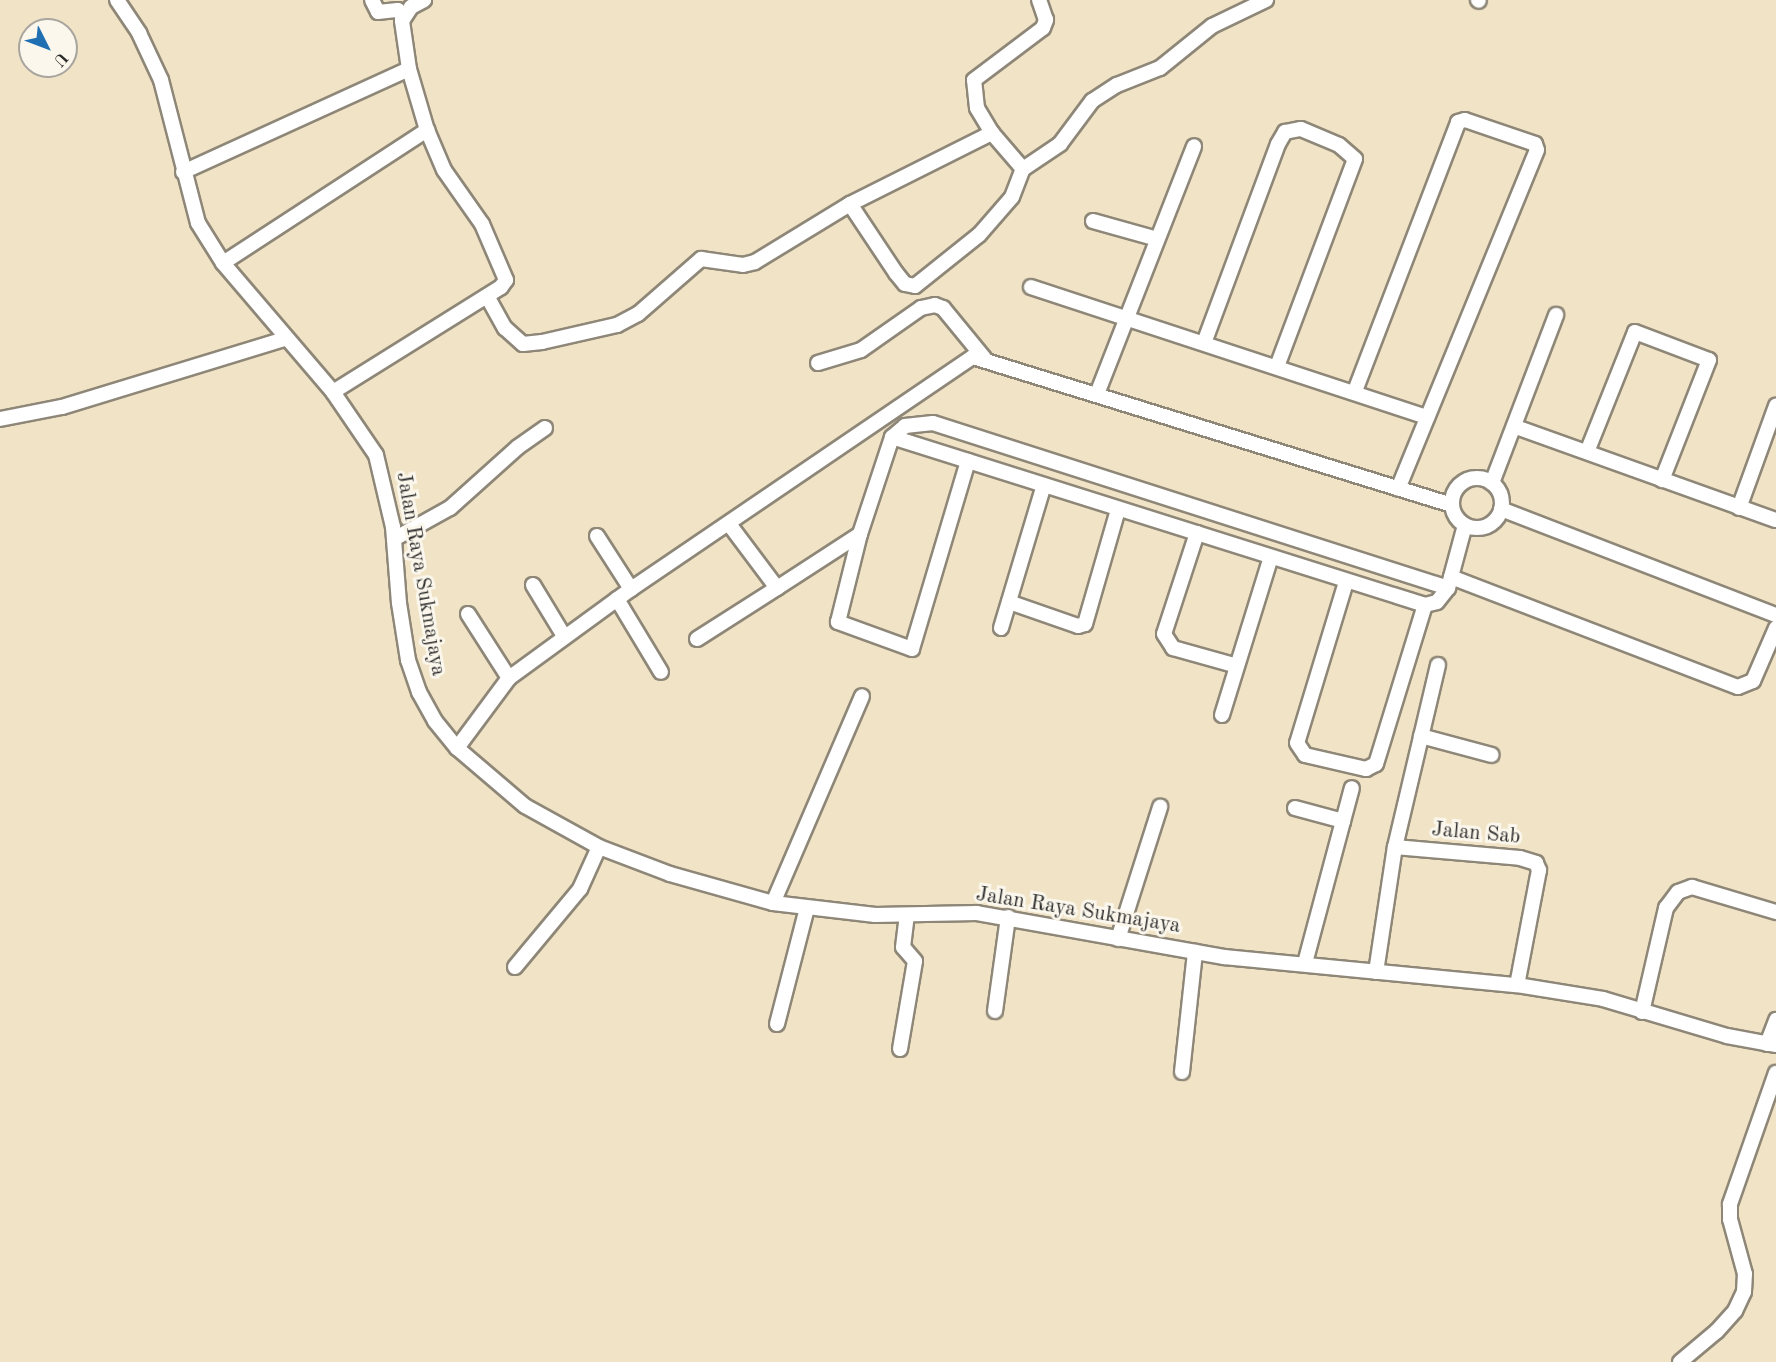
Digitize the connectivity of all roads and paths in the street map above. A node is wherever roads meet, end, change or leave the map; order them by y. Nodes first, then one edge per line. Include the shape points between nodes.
1 (117, 0) edge
2 (372, 0) edge
3 (424, 0) edge
4 (1039, 0) edge
5 (1266, 0) edge
6 (403, 17) junction
7 (409, 69) junction
8 (427, 130) junction
9 (992, 133) junction
10 (1194, 146) dead end
11 (1023, 169) junction
12 (183, 172) junction
13 (849, 204) junction
14 (1093, 221) dead end
15 (1157, 239) junction
16 (223, 263) junction
17 (1031, 287) dead end
18 (487, 296) junction
19 (1556, 315) dead end
20 (1127, 316) junction
21 (285, 339) junction
22 (1204, 343) junction
23 (984, 358) junction
24 (818, 363) dead end
25 (1277, 367) junction
26 (1355, 390) junction
27 (333, 392) junction
28 (1096, 394) junction
29 (1776, 406) edge
30 (1427, 417) junction
31 (0, 419) edge
32 (1516, 427) junction
33 (545, 428) dead end
34 (892, 437) junction
35 (1587, 452) junction
36 (968, 461) junction
37 (1662, 480) junction
38 (1492, 483) junction
39 (1044, 485) junction
40 (1398, 489) junction
41 (1452, 505) junction
42 (1739, 508) junction
43 (1501, 509) junction
44 (1118, 510) junction
45 (1776, 520) edge
46 (729, 525) junction
47 (1465, 525) junction
48 (1197, 533) junction
49 (860, 534) junction
50 (597, 536) dead end
51 (394, 539) junction
52 (1271, 557) junction
53 (1347, 582) junction
54 (1450, 582) junction
55 (533, 585) dead end
56 (777, 588) junction
57 (631, 589) junction
58 (617, 599) junction
59 (1009, 602) junction
60 (1425, 605) junction
61 (468, 615) dead end
62 (1776, 615) edge
63 (1001, 628) dead end
64 (1776, 628) edge
65 (564, 636) junction
66 (697, 639) dead end
67 (1438, 665) dead end
68 (1237, 666) junction
69 (661, 672) dead end
70 (509, 678) junction
71 (862, 696) dead end
72 (1222, 715) dead end
73 (1421, 736) junction
74 (457, 748) junction
75 (1492, 755) dead end
76 (1352, 788) dead end
77 (1160, 807) dead end
78 (1294, 808) dead end
79 (1343, 821) junction
80 (599, 847) junction
81 (1395, 847) junction
82 (773, 903) junction
83 (807, 908) junction
84 (1776, 912) edge
85 (907, 915) junction
86 (1008, 917) junction
87 (1118, 939) junction
88 (1195, 952) junction
89 (1305, 963) junction
90 (515, 967) dead end
91 (1376, 972) junction
92 (1518, 985) junction
93 (995, 1011) dead end
94 (1642, 1012) junction
95 (1776, 1020) edge
96 (777, 1024) dead end
97 (1772, 1044) edge
98 (900, 1049) dead end
99 (1182, 1072) dead end
100 (1776, 1073) edge
101 (1680, 1362) edge

1 - 12 street, Jalan Raya Sukmajaya via 139,33 160,80
2 - 6 street via 378,12 398,10
3 - 6 street
4 - 9 street via 1046,20 1043,28 974,80 977,108
5 - 11 street via 1212,26 1160,68 1117,85 1092,101 1060,144
6 - 7 street
7 - 8 street
7 - 12 street
8 - 16 street
8 - 18 street via 444,170 482,224 503,268 506,280
9 - 11 street
9 - 13 street
10 - 15 street
11 - 13 street via 1012,197 979,235 915,286 905,284 896,273
12 - 16 street, Jalan Raya Sukmajaya via 198,223
13 - 18 street via 755,262 743,265 701,259 653,304 617,325 523,344 505,328
14 - 15 street
15 - 20 street
16 - 21 street, Jalan Raya Sukmajaya
17 - 20 street
18 - 27 street
19 - 32 street
20 - 22 street
20 - 28 street
21 - 27 street, Jalan Raya Sukmajaya
21 - 31 street via 62,407
22 - 25 street
22 - 25 street via 1278,144 1285,132 1301,129 1339,145 1355,159
23 - 24 street via 943,308 935,304 921,308 861,350
23 - 28 street
23 - 46 street via 973,357 963,363
25 - 26 street
26 - 30 street
26 - 30 street via 1451,132 1465,120 1509,133 1535,144 1537,150
27 - 51 street, Jalan Raya Sukmajaya via 376,455
28 - 40 street
29 - 42 street
30 - 40 street
32 - 35 street
32 - 38 street
33 - 51 street via 450,508
34 - 36 street
34 - 49 street
34 - 54 street via 905,426 933,423
35 - 37 street
35 - 37 street via 1635,332 1709,360
36 - 39 street
36 - 49 street via 912,649 838,622
37 - 42 street
38 - 41 street via 1479,478 1465,482 1455,492
38 - 43 street via 1500,495
39 - 44 street
39 - 59 street
40 - 41 street
41 - 47 street via 1457,519
42 - 45 street
43 - 47 street via 1489,525
43 - 62 street
44 - 48 street
44 - 59 street via 1085,624 1078,626
46 - 56 street
46 - 57 street
47 - 54 street
48 - 52 street
48 - 68 street via 1164,634 1173,648
49 - 56 street
50 - 57 street
51 - 74 street, Jalan Raya Sukmajaya via 408,660 435,721
52 - 53 street
52 - 68 street
53 - 60 street
53 - 60 street via 1297,743 1305,755 1366,769 1376,764
54 - 60 street via 1437,602
54 - 64 street via 1738,687 1753,681
55 - 65 street
56 - 66 street
57 - 58 street
58 - 65 street
58 - 69 street
59 - 63 street
61 - 70 street
65 - 70 street
67 - 73 street
68 - 72 street
70 - 74 street
71 - 82 street
73 - 75 street
73 - 81 street
74 - 80 street, Jalan Raya Sukmajaya via 525,806
76 - 79 street
77 - 87 street
78 - 79 street
79 - 89 street
80 - 82 street, Jalan Raya Sukmajaya via 670,874
80 - 90 street via 580,889
81 - 91 street
81 - 92 street, Jalan Sab via 1520,858 1536,863 1539,870
82 - 83 street, Jalan Raya Sukmajaya
83 - 85 street, Jalan Raya Sukmajaya
83 - 96 street
84 - 94 street via 1692,886 1670,898
85 - 86 street, Jalan Raya Sukmajaya
85 - 98 street via 903,947 915,961
86 - 87 street, Jalan Raya Sukmajaya
86 - 93 street
87 - 88 street, Jalan Raya Sukmajaya
88 - 89 street, Jalan Raya Sukmajaya
88 - 99 street
89 - 91 street, Jalan Raya Sukmajaya
91 - 92 street, Jalan Raya Sukmajaya
92 - 94 street, Jalan Raya Sukmajaya via 1603,999
94 - 97 street, Jalan Raya Sukmajaya
95 - 97 street
100 - 101 street via 1730,1204 1730,1219 1745,1274 1743,1292 1735,1311

